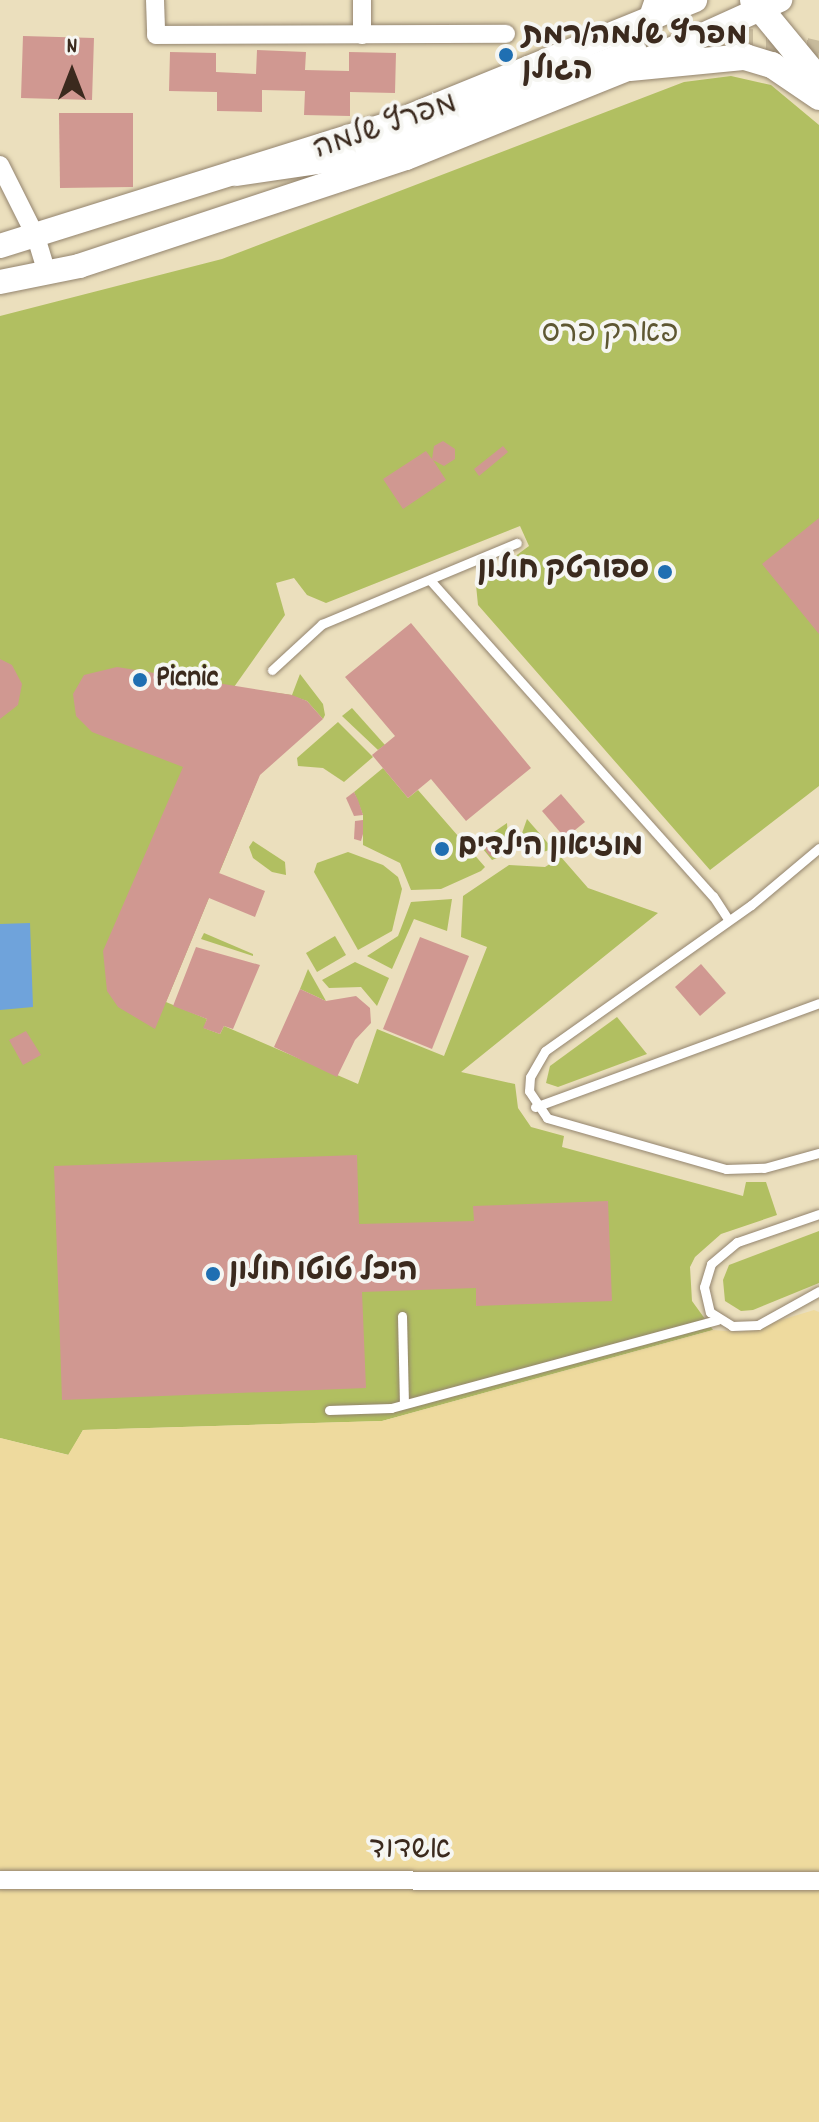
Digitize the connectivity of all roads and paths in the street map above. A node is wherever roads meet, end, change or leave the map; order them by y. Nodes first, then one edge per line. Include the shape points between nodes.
1 (155, 0) edge
2 (362, 0) edge
3 (695, 0) edge
4 (764, 3) edge
5 (654, 10) edge
6 (506, 34) dead end
7 (362, 35) junction
8 (632, 60) junction
9 (819, 80) edge
10 (819, 97) edge
11 (0, 165) edge
12 (236, 173) junction
13 (36, 237) junction
14 (0, 246) edge
15 (46, 270) junction
16 (0, 282) edge
17 (517, 543) dead end
18 (430, 580) junction
19 (272, 670) dead end
20 (819, 848) edge
21 (728, 919) junction
22 (819, 1003) edge
23 (535, 1107) junction
24 (819, 1153) edge
25 (819, 1214) edge
26 (819, 1291) edge
27 (402, 1316) dead end
28 (717, 1320) junction
29 (404, 1404) junction
30 (329, 1410) dead end
31 (0, 1880) edge
32 (819, 1881) edge

1 - 7 street via 156,35
2 - 7 street
3 - 5 street, מפרץ שלמה
4 - 8 street, מפרץ שלמה
4 - 9 main road
5 - 12 street, מפרץ שלמה via 395,122
6 - 7 street
8 - 10 main road via 745,57 772,65
8 - 12 main road via 372,153
8 - 15 street, מפרץ שלמה via 406,158 79,266
11 - 13 street
12 - 13 street, מפרץ שלמה
13 - 14 street, מפרץ שלמה
13 - 15 street
15 - 16 street, מפרץ שלמה
17 - 18 lane
18 - 19 lane via 322,624
18 - 21 lane
20 - 21 lane
21 - 23 lane via 545,1051 530,1077
22 - 23 lane
23 - 24 lane via 563,1125 726,1169 764,1168
25 - 28 lane via 737,1242 711,1264 704,1287
26 - 28 lane via 758,1325 732,1326
27 - 29 lane
28 - 29 lane
29 - 30 lane
31 - 32 street, אשדוד

